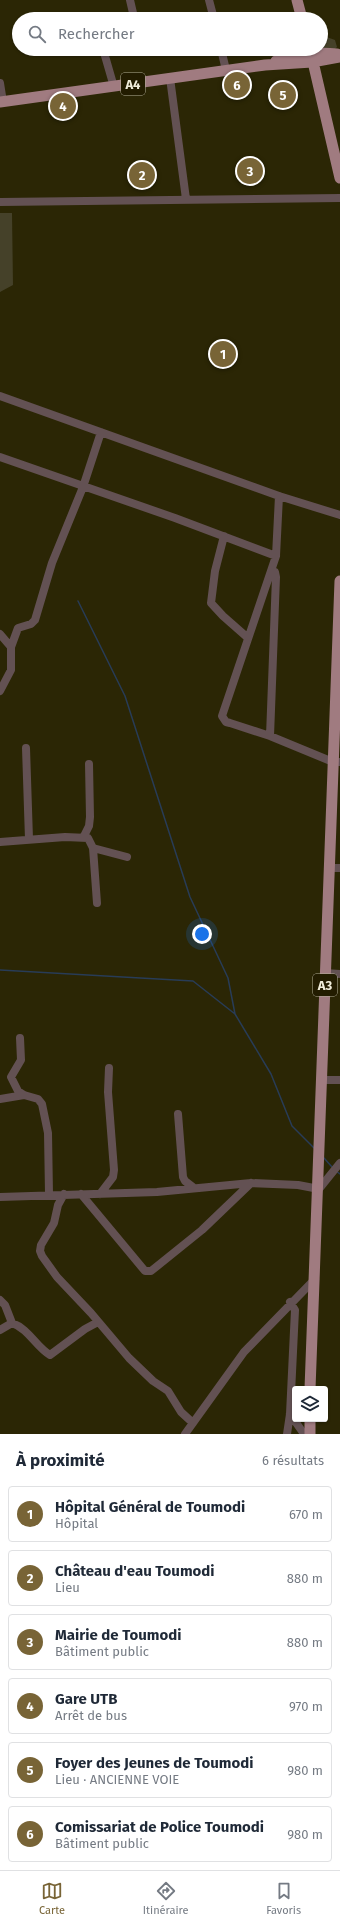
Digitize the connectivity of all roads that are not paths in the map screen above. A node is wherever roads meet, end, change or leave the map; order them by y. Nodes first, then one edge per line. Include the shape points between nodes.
1 (130, 0) edge
2 (209, 0) edge
3 (297, 0) edge
4 (132, 12) edge
5 (212, 12) edge
6 (300, 12) edge
7 (328, 55) edge
8 (340, 55) edge
9 (105, 56) edge
10 (223, 56) edge
11 (291, 56) edge
12 (311, 56) edge
13 (226, 70) junction
14 (170, 78) junction
15 (0, 82) edge
16 (114, 87) junction
17 (1, 102) edge
18 (340, 178) edge
19 (340, 198) edge
20 (186, 199) junction
21 (0, 202) edge
22 (0, 396) edge
23 (101, 432) junction
24 (0, 456) edge
25 (83, 487) junction
26 (279, 496) junction
27 (340, 515) edge
28 (224, 536) junction
29 (276, 556) junction
30 (272, 570) junction
31 (340, 581) edge
32 (0, 634) edge
33 (248, 638) junction
34 (11, 647) junction
35 (338, 655) edge
36 (0, 691) edge
37 (270, 736) junction
38 (26, 748) dead end
39 (337, 762) edge
40 (89, 764) dead end
41 (84, 836) junction
42 (29, 839) junction
43 (0, 842) edge
44 (93, 848) junction
45 (127, 857) dead end
46 (335, 868) edge
47 (97, 903) dead end
48 (325, 973) junction
49 (340, 974) edge
50 (20, 1038) dead end
51 (109, 1068) dead end
52 (322, 1080) junction
53 (340, 1080) edge
54 (24, 1095) junction
55 (0, 1099) edge
56 (178, 1114) dead end
57 (340, 1163) edge
58 (251, 1183) junction
59 (194, 1188) junction
60 (319, 1189) junction
61 (49, 1194) junction
62 (64, 1194) junction
63 (81, 1194) junction
64 (100, 1194) junction
65 (0, 1197) edge
66 (315, 1279) junction
67 (0, 1300) edge
68 (290, 1302) junction
69 (98, 1322) junction
70 (12, 1323) junction
71 (0, 1330) edge
72 (310, 1386) edge
73 (290, 1414) junction
74 (193, 1422) junction
75 (310, 1422) edge
76 (185, 1434) edge
77 (287, 1434) edge
78 (304, 1434) edge
79 (310, 1434) edge

1 - 4 street
2 - 5 street
3 - 6 main road
7 - 8 main road, A4
9 - 16 street
10 - 13 street
11 - 13 main road, A4 via 265,65
12 - 18 main road
13 - 14 main road, A4
14 - 16 main road, A4
14 - 20 street
15 - 17 street
16 - 17 main road, A4
19 - 20 street
20 - 21 street
22 - 23 street
23 - 25 street
23 - 26 street
24 - 25 street
25 - 28 street
25 - 34 street via 52,563 34,620 31,624 18,628
26 - 27 street
26 - 29 street
28 - 29 street
28 - 33 street via 215,571 211,603
29 - 30 street
30 - 33 street
30 - 37 street via 276,577
31 - 35 main road, A3
32 - 34 street
33 - 37 street via 222,716 226,722
34 - 36 street via 11,670
35 - 39 main road, A3
37 - 39 street
38 - 42 street
39 - 46 main road, A3
40 - 41 street via 90,826
41 - 42 street
41 - 44 street
42 - 43 street
44 - 45 street
44 - 47 street
46 - 48 main road, A3
48 - 49 street
48 - 52 main road, A3
50 - 54 street via 21,1060 11,1077 18,1091
51 - 64 street via 108,1092 114,1170 113,1177
52 - 53 street
52 - 60 main road, A3
54 - 55 street
54 - 61 street via 38,1099 42,1104 48,1133
56 - 59 street via 183,1177 184,1181
57 - 60 street
58 - 59 street
58 - 60 street via 298,1185
58 - 63 street via 202,1230 151,1271 145,1271
59 - 64 street
60 - 66 main road, A3
61 - 62 street
61 - 65 street
62 - 63 street
62 - 69 street via 58,1205 54,1223 40,1250 57,1277
63 - 64 street
66 - 68 street
66 - 72 main road, A3
67 - 70 street via 5,1305
68 - 73 street via 295,1310
68 - 74 street via 244,1352
69 - 70 street via 50,1355 19,1326
69 - 74 street via 153,1381 168,1391 180,1412
70 - 71 street
73 - 77 street
73 - 78 street
74 - 76 street
75 - 79 main road

